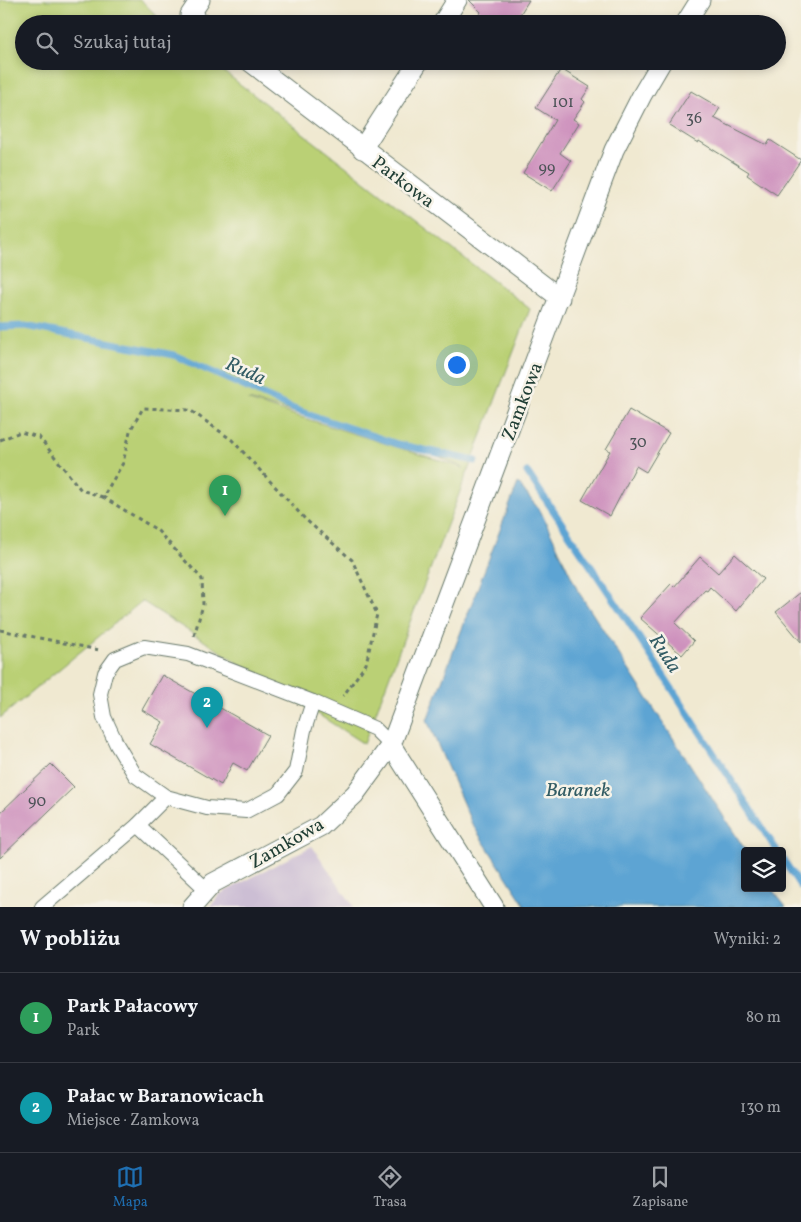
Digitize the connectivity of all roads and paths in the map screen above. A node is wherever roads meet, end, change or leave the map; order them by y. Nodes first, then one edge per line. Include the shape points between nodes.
1 (458, 0) edge
2 (700, 0) edge
3 (448, 15) edge
4 (690, 15) edge
5 (261, 70) edge
6 (412, 70) edge
7 (657, 70) edge
8 (362, 149) junction
9 (560, 298) junction
10 (0, 440) edge
11 (103, 497) junction
12 (0, 630) edge
13 (188, 654) junction
14 (115, 659) junction
15 (313, 702) junction
16 (332, 710) junction
17 (391, 745) junction
18 (166, 797) junction
19 (138, 825) junction
20 (207, 890) junction
21 (42, 907) edge
22 (192, 907) edge
23 (494, 907) edge

1 - 3 street
2 - 4 street
5 - 8 street, Parkowa
6 - 8 street
7 - 9 street, Zamkowa via 614,150
8 - 9 street, Parkowa
9 - 17 street, Zamkowa
10 - 11 path via 20,432 39,438 81,490
11 - 13 path via 157,530 202,579 203,605
11 - 16 path via 123,463 130,431 143,408 190,410 232,440 305,519 352,560 377,614 366,664
12 - 14 path via 95,648
13 - 14 street via 144,647
13 - 15 street
14 - 18 street via 105,673 100,694 104,717 135,775
15 - 16 street
15 - 18 street via 296,771 278,794 246,811 207,808
16 - 17 street via 375,729
17 - 20 street, Zamkowa via 356,794 321,826 213,883
17 - 23 street
18 - 19 street
19 - 20 street
19 - 21 street
20 - 22 street, Zamkowa

